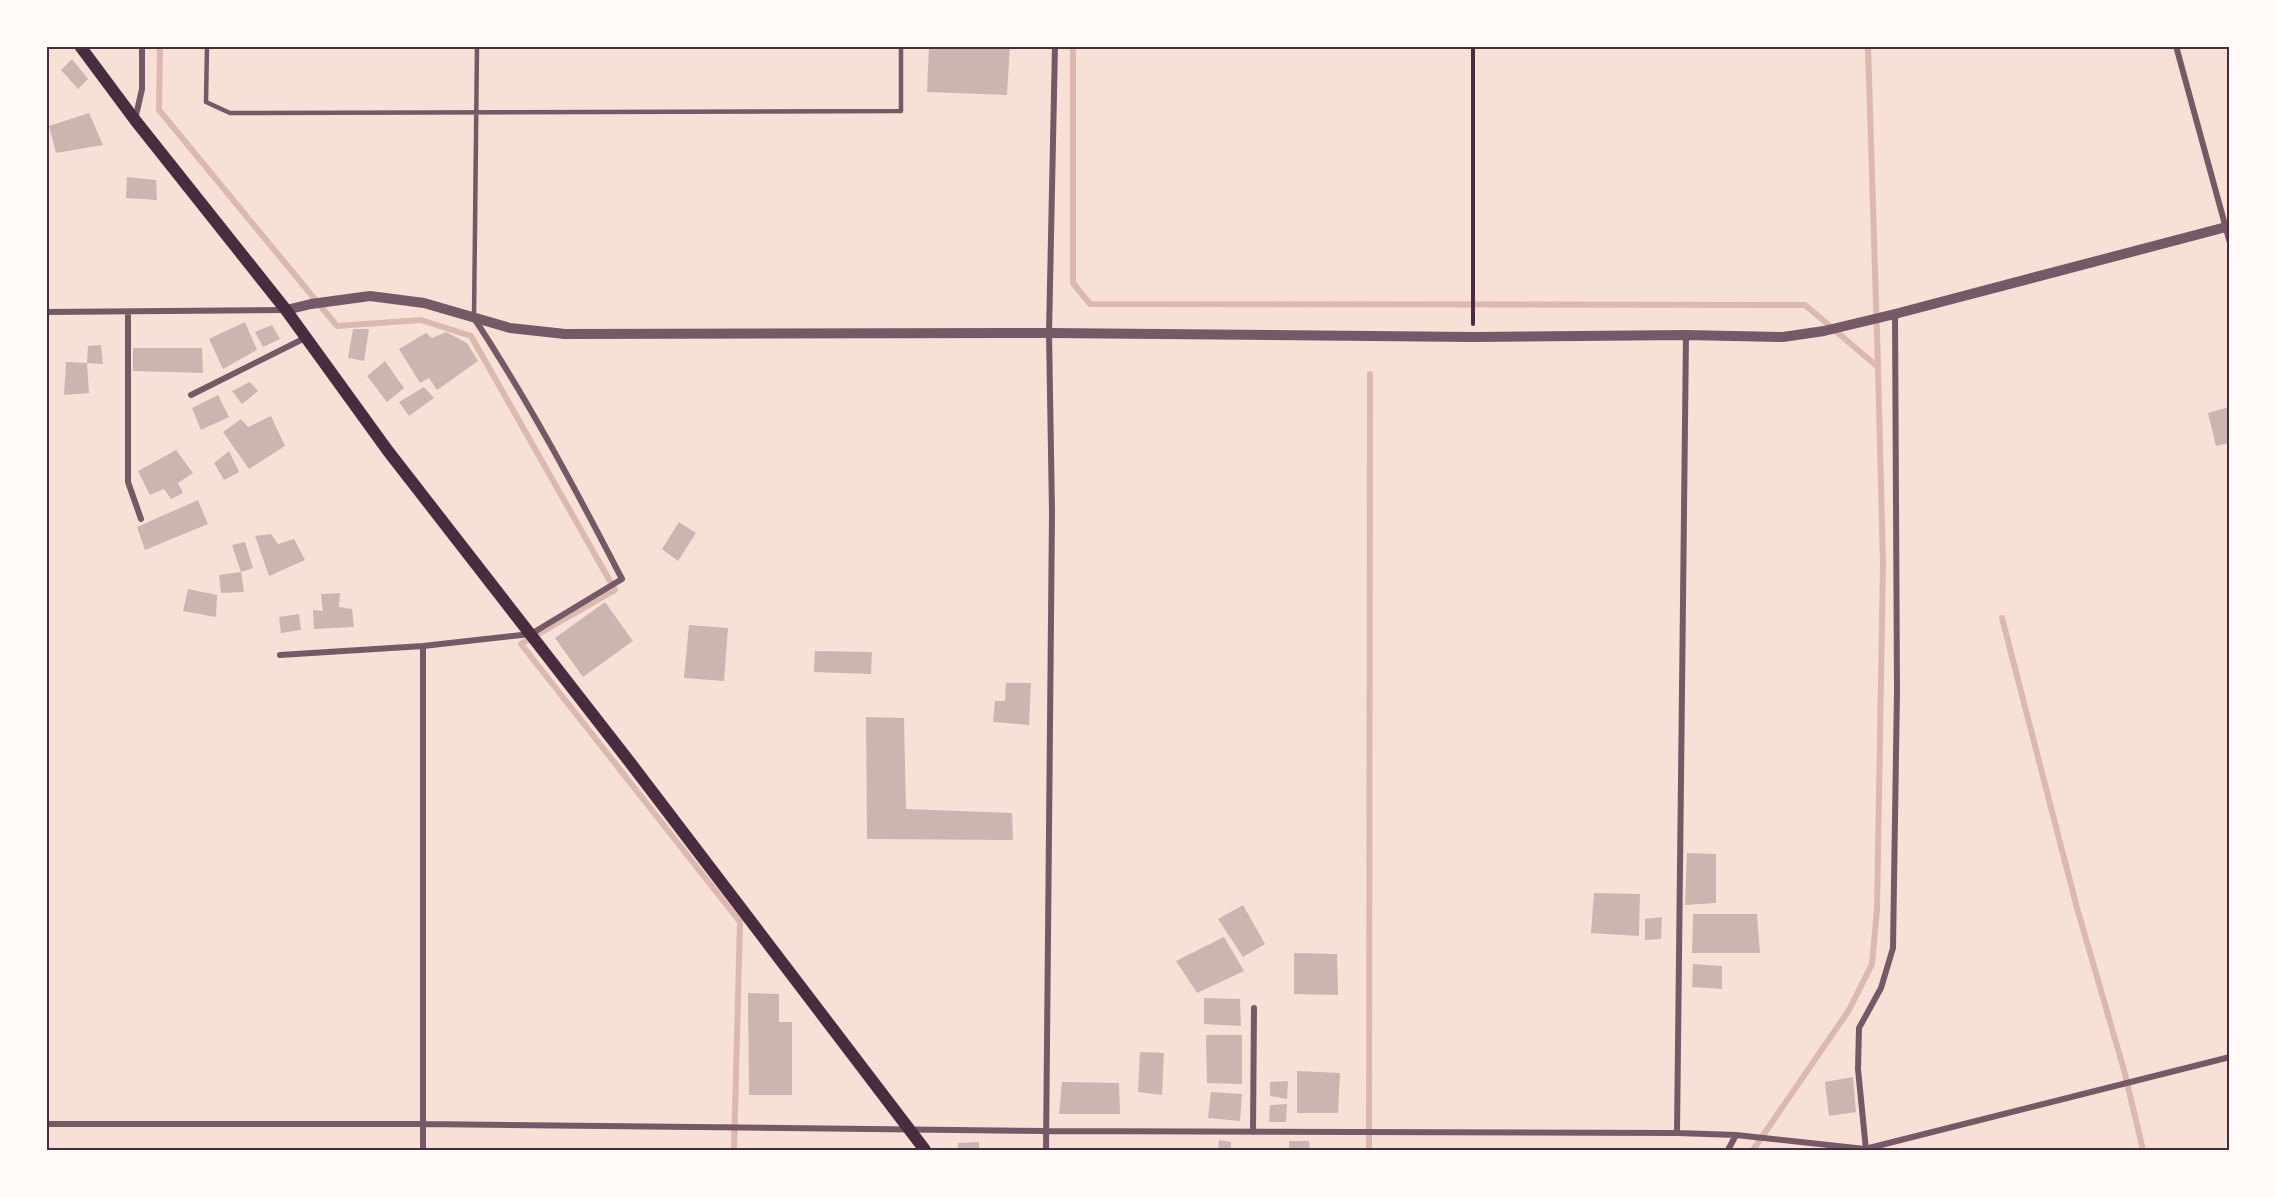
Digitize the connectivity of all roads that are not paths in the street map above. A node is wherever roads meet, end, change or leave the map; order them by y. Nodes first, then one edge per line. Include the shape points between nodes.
1 (80, 46) edge
2 (142, 46) edge
3 (207, 46) edge
4 (477, 46) edge
5 (901, 46) edge
6 (1055, 46) edge
7 (2176, 46) edge
8 (476, 112) junction
9 (135, 120) junction
10 (2227, 226) edge
11 (2229, 243) edge
12 (286, 310) junction
13 (46, 312) edge
14 (128, 312) junction
15 (1895, 314) junction
16 (474, 318) junction
17 (1049, 333) junction
18 (1686, 335) junction
19 (305, 338) junction
20 (191, 395) dead end
21 (141, 519) dead end
22 (531, 634) junction
23 (423, 646) junction
24 (280, 655) dead end
25 (1254, 1008) dead end
26 (2229, 1057) edge
27 (46, 1124) edge
28 (423, 1124) junction
29 (908, 1128) junction
30 (1046, 1131) junction
31 (1253, 1132) junction
32 (1677, 1133) junction
33 (1736, 1135) junction
34 (423, 1150) edge
35 (925, 1150) edge
36 (1046, 1150) edge
37 (1728, 1150) edge
38 (1865, 1150) edge

1 - 9 main road
2 - 9 street via 142,89
3 - 8 lane via 206,102 230,113
4 - 8 lane
5 - 8 lane via 900,111
6 - 17 street
7 - 10 street
8 - 16 lane
9 - 12 main road
10 - 11 street
10 - 15 street
12 - 14 street
12 - 16 street via 369,296 424,303
12 - 19 main road
13 - 14 street
14 - 21 street via 128,482
15 - 18 street via 1783,337
15 - 38 street via 1897,690 1893,948 1881,988 1859,1028 1858,1069
16 - 17 street via 510,328 565,334
16 - 22 street via 509,371 622,579
17 - 18 street
17 - 30 street via 1052,512
18 - 32 street
19 - 20 street
19 - 22 main road
22 - 23 street
22 - 29 main road
23 - 24 street
23 - 28 street
25 - 31 street
26 - 38 street
27 - 28 street
28 - 29 street
28 - 34 street
29 - 30 street
29 - 35 main road
30 - 31 street
30 - 36 street
31 - 32 street
32 - 33 street
33 - 37 street
33 - 38 street

